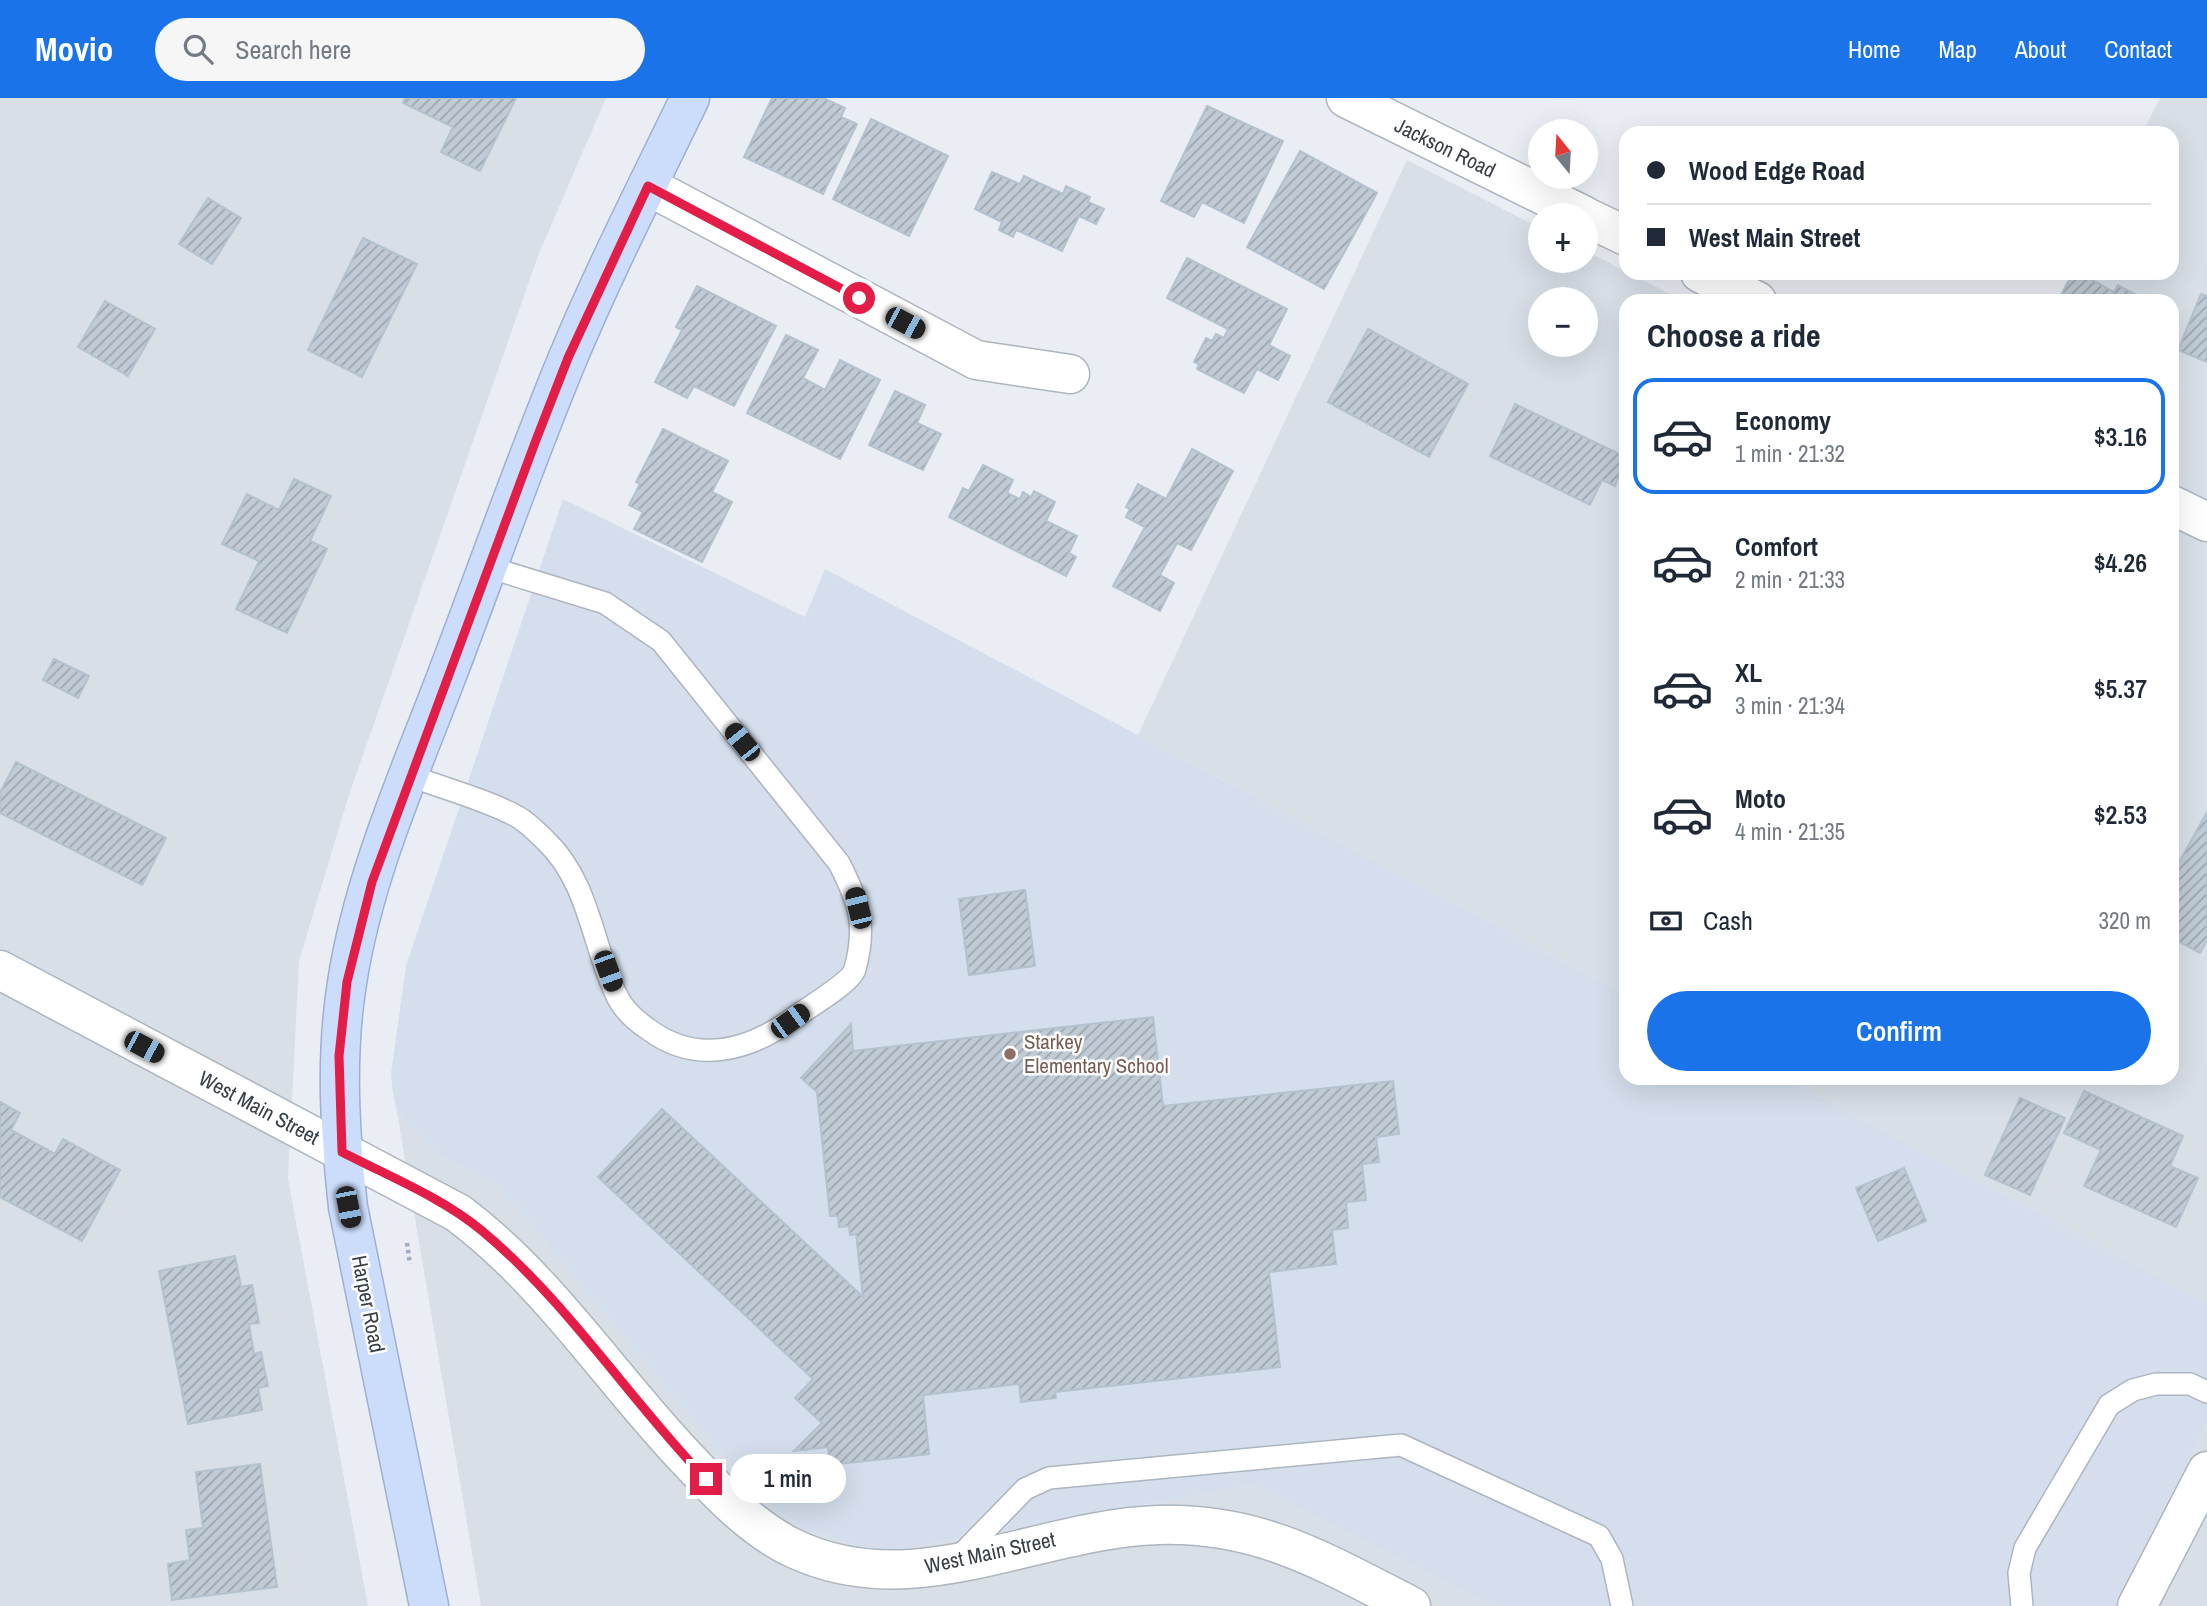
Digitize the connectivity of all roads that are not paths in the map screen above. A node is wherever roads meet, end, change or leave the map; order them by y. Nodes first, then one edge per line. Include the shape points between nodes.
1 (690, 98) edge
2 (1346, 98) edge
3 (648, 186) junction
4 (1558, 203) edge
5 (1598, 223) edge
6 (1619, 233) edge
7 (1714, 280) edge
8 (1743, 294) edge
9 (1070, 374) dead end
10 (2179, 508) edge
11 (2207, 522) edge
12 (488, 567) junction
13 (409, 775) junction
14 (0, 970) edge
15 (342, 1152) junction
16 (2207, 1392) edge
17 (2207, 1471) edge
18 (951, 1565) junction
19 (429, 1606) edge
20 (1411, 1606) edge
21 (1622, 1606) edge
22 (2022, 1606) edge
23 (2137, 1606) edge

1 - 3 main road, Harper Road
2 - 4 street, Jackson Road
3 - 9 street via 976,360
3 - 12 main road, Harper Road via 568,358
5 - 6 street, Jackson Road
7 - 8 street
10 - 11 street
12 - 13 main road, Harper Road
12 - 13 lane via 605,603 661,640 839,863 855,894 862,922 853,976 769,1036 742,1047 691,1050 660,1038 637,1021 617,996 581,895 549,844 519,818
13 - 15 main road, Harper Road via 364,907 347,982 339,1056
14 - 15 street, West Main Street
15 - 18 street, West Main Street via 458,1213 482,1231 543,1289 659,1430 755,1524 793,1548 834,1564 879,1571
15 - 19 main road, Harper Road via 348,1207
16 - 22 lane via 2190,1384 2156,1384 2109,1405 2025,1548 2019,1573
17 - 23 street
18 - 20 street, West Main Street via 1112,1528 1204,1526 1293,1546
18 - 21 lane via 1025,1489 1049,1478 1401,1445 1599,1536 1612,1559

